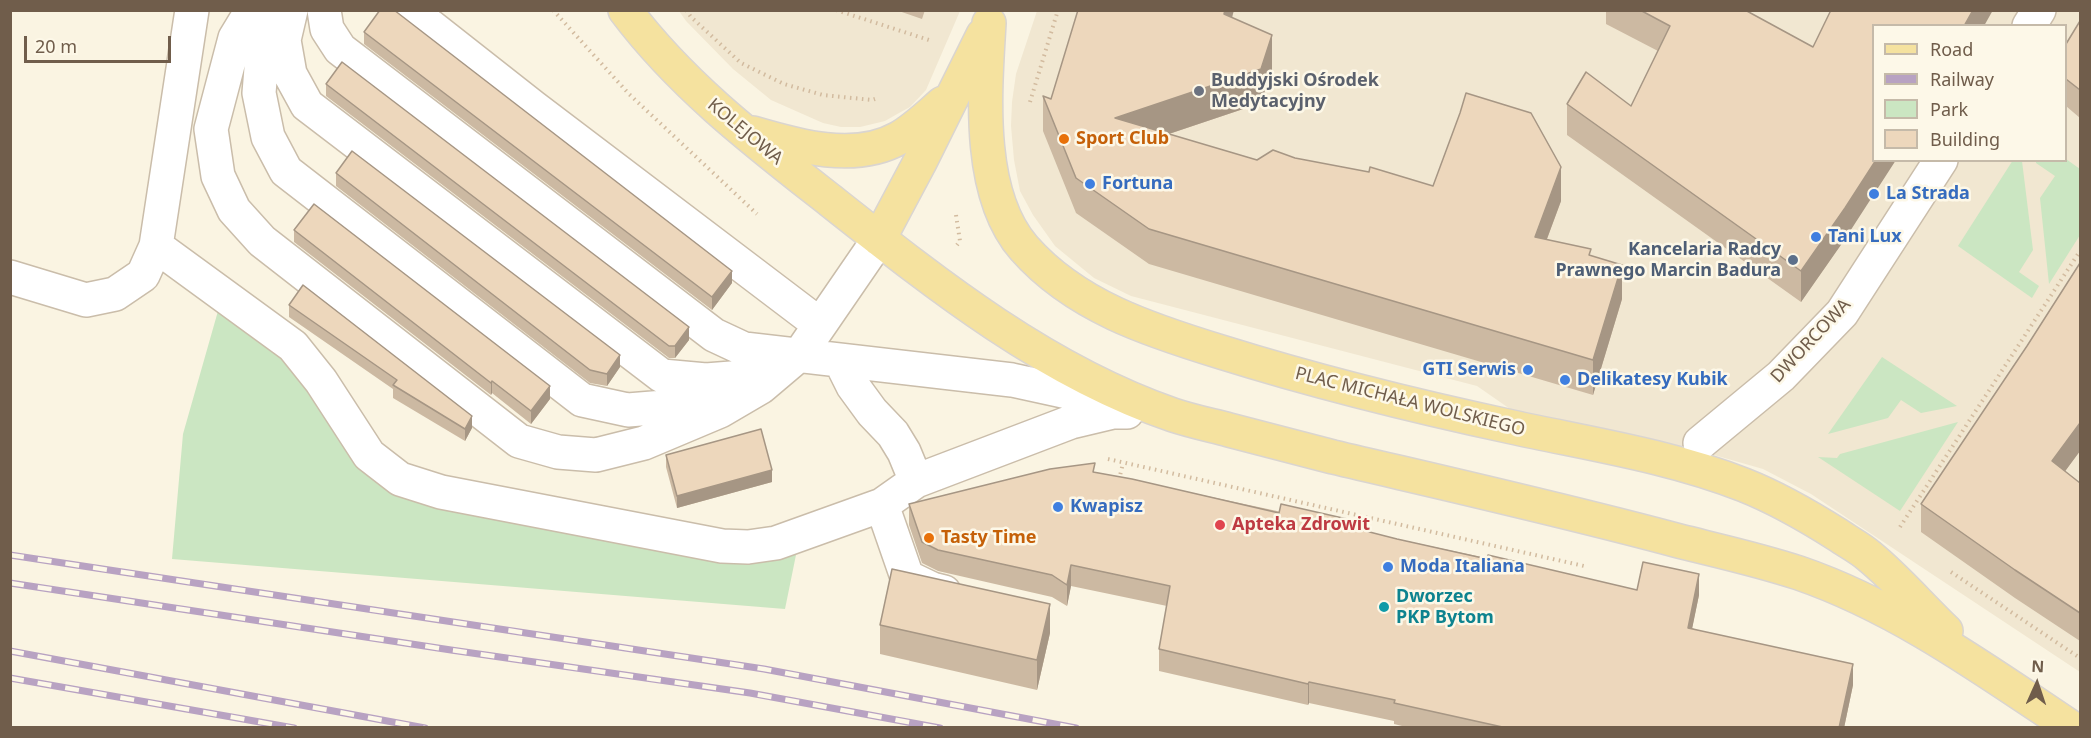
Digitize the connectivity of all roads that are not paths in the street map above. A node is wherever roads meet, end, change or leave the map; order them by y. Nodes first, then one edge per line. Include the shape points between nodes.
1 (192, 10) edge
2 (252, 10) edge
3 (276, 10) edge
4 (291, 10) edge
5 (324, 10) edge
6 (408, 10) edge
7 (625, 10) edge
8 (2039, 10) edge
9 (992, 17) edge
10 (2030, 24) edge
11 (953, 94) junction
12 (740, 129) junction
13 (1940, 162) edge
14 (879, 239) junction
15 (156, 246) junction
16 (10, 277) edge
17 (819, 324) junction
18 (800, 354) junction
19 (840, 360) junction
20 (1174, 416) junction
21 (1700, 443) dead end
22 (916, 481) junction
23 (882, 505) junction
24 (967, 597) edge
25 (1988, 672) junction
26 (2072, 728) edge

1 - 15 street
2 - 18 street via 235,38 212,129 218,176 234,210 262,241 519,441 558,452 596,455 644,442 720,411 761,387
3 - 18 street via 264,44 259,93 268,137 286,171 582,400 628,410 689,405 741,389
4 - 18 street via 284,40 290,74 307,105 662,376 744,378
5 - 18 street via 327,29 340,49 714,335 744,349
6 - 17 street
7 - 12 main road, KOLEJOWA via 707,101
8 - 10 street
9 - 11 main road
9 - 25 main road, PLAC MICHAŁA WOLSKIEGO via 985,88 987,144 998,198 1024,247 1062,283 1087,300 1147,327 1278,370 1432,410 1679,463 1745,486 1803,513 1868,555
11 - 12 main road via 897,139 853,150 824,150
11 - 14 main road
12 - 14 main road, KOLEJOWA
13 - 21 street, DWORCOWA via 1842,313 1781,376
14 - 17 street
14 - 20 main road, PLAC MICHAŁA WOLSKIEGO via 1052,360
15 - 16 street via 143,275 115,294 86,300
15 - 23 street via 293,346 369,455 400,479 441,492 722,546 776,543
17 - 18 street
18 - 19 street
19 - 20 street via 1012,380
19 - 22 street via 853,386 893,434
20 - 22 street via 1113,412 1071,422
20 - 25 main road, PLAC MICHAŁA WOLSKIEGO via 1798,573 1867,601
22 - 23 street
23 - 24 street via 907,576 932,589
25 - 26 main road, PLAC MICHAŁA WOLSKIEGO

